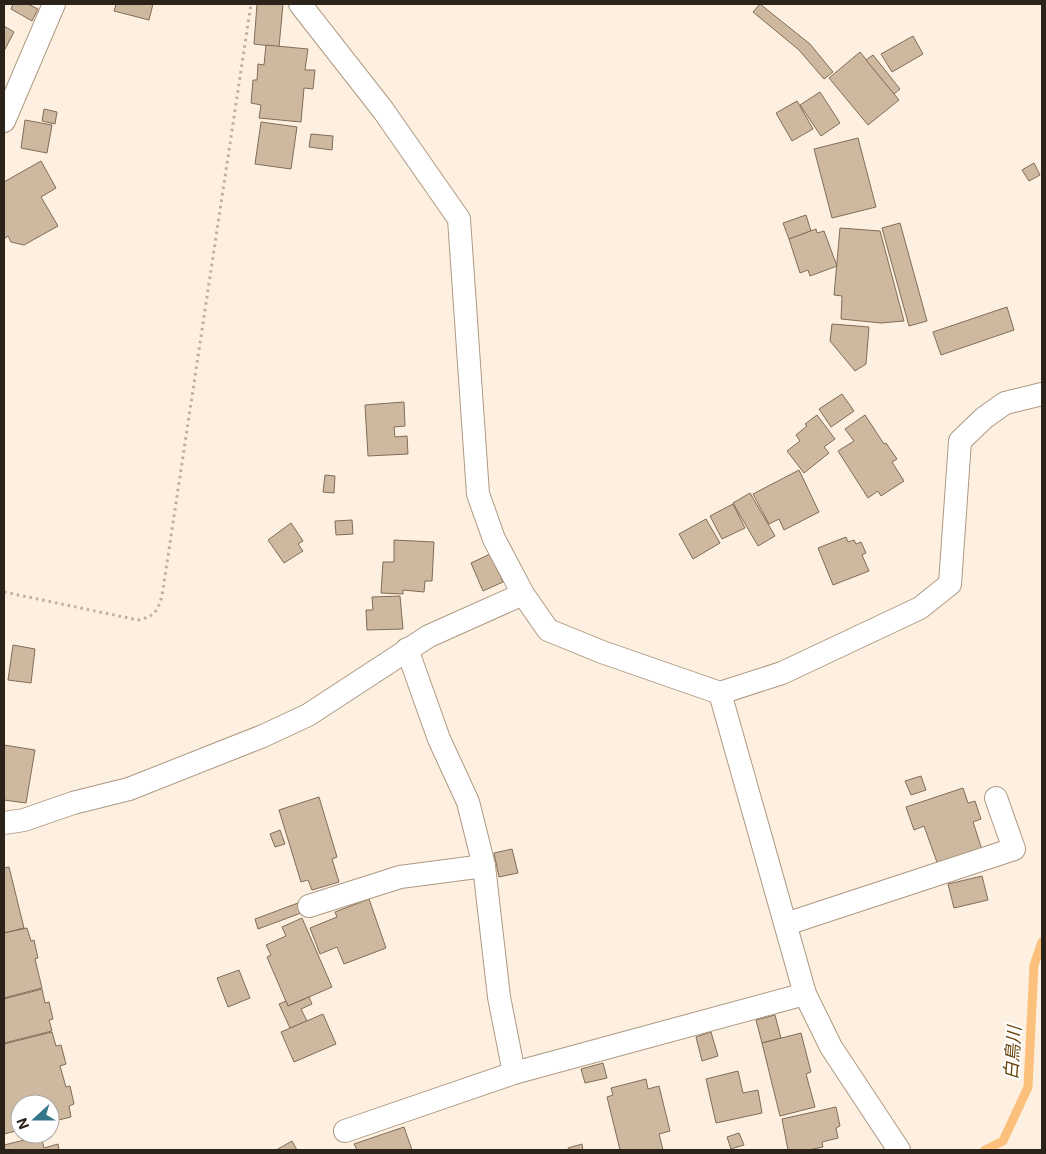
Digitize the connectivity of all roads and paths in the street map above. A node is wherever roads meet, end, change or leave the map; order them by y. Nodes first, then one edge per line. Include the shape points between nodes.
1 (54, 4) edge
2 (251, 4) edge
3 (300, 4) edge
4 (4, 121) edge
5 (1042, 394) edge
6 (4, 592) edge
7 (523, 594) junction
8 (407, 649) junction
9 (720, 693) junction
10 (996, 798) dead end
11 (4, 824) edge
12 (484, 866) junction
13 (309, 906) dead end
14 (786, 924) junction
15 (806, 994) junction
16 (514, 1073) junction
17 (345, 1131) dead end
18 (899, 1150) edge

1 - 4 street
2 - 6 path via 158,609 151,617 138,620
3 - 7 street via 384,110 459,219 478,494 494,539
5 - 9 street via 1005,403 960,440 950,584 920,608 782,673
7 - 8 street
7 - 9 street via 548,630
8 - 11 street via 308,715 263,736 129,789
8 - 12 street via 439,739 468,802
9 - 14 street
10 - 14 street via 1014,849
12 - 13 street via 400,878
12 - 16 street via 499,997
14 - 15 street
15 - 16 street
15 - 18 street via 831,1047
16 - 17 street

